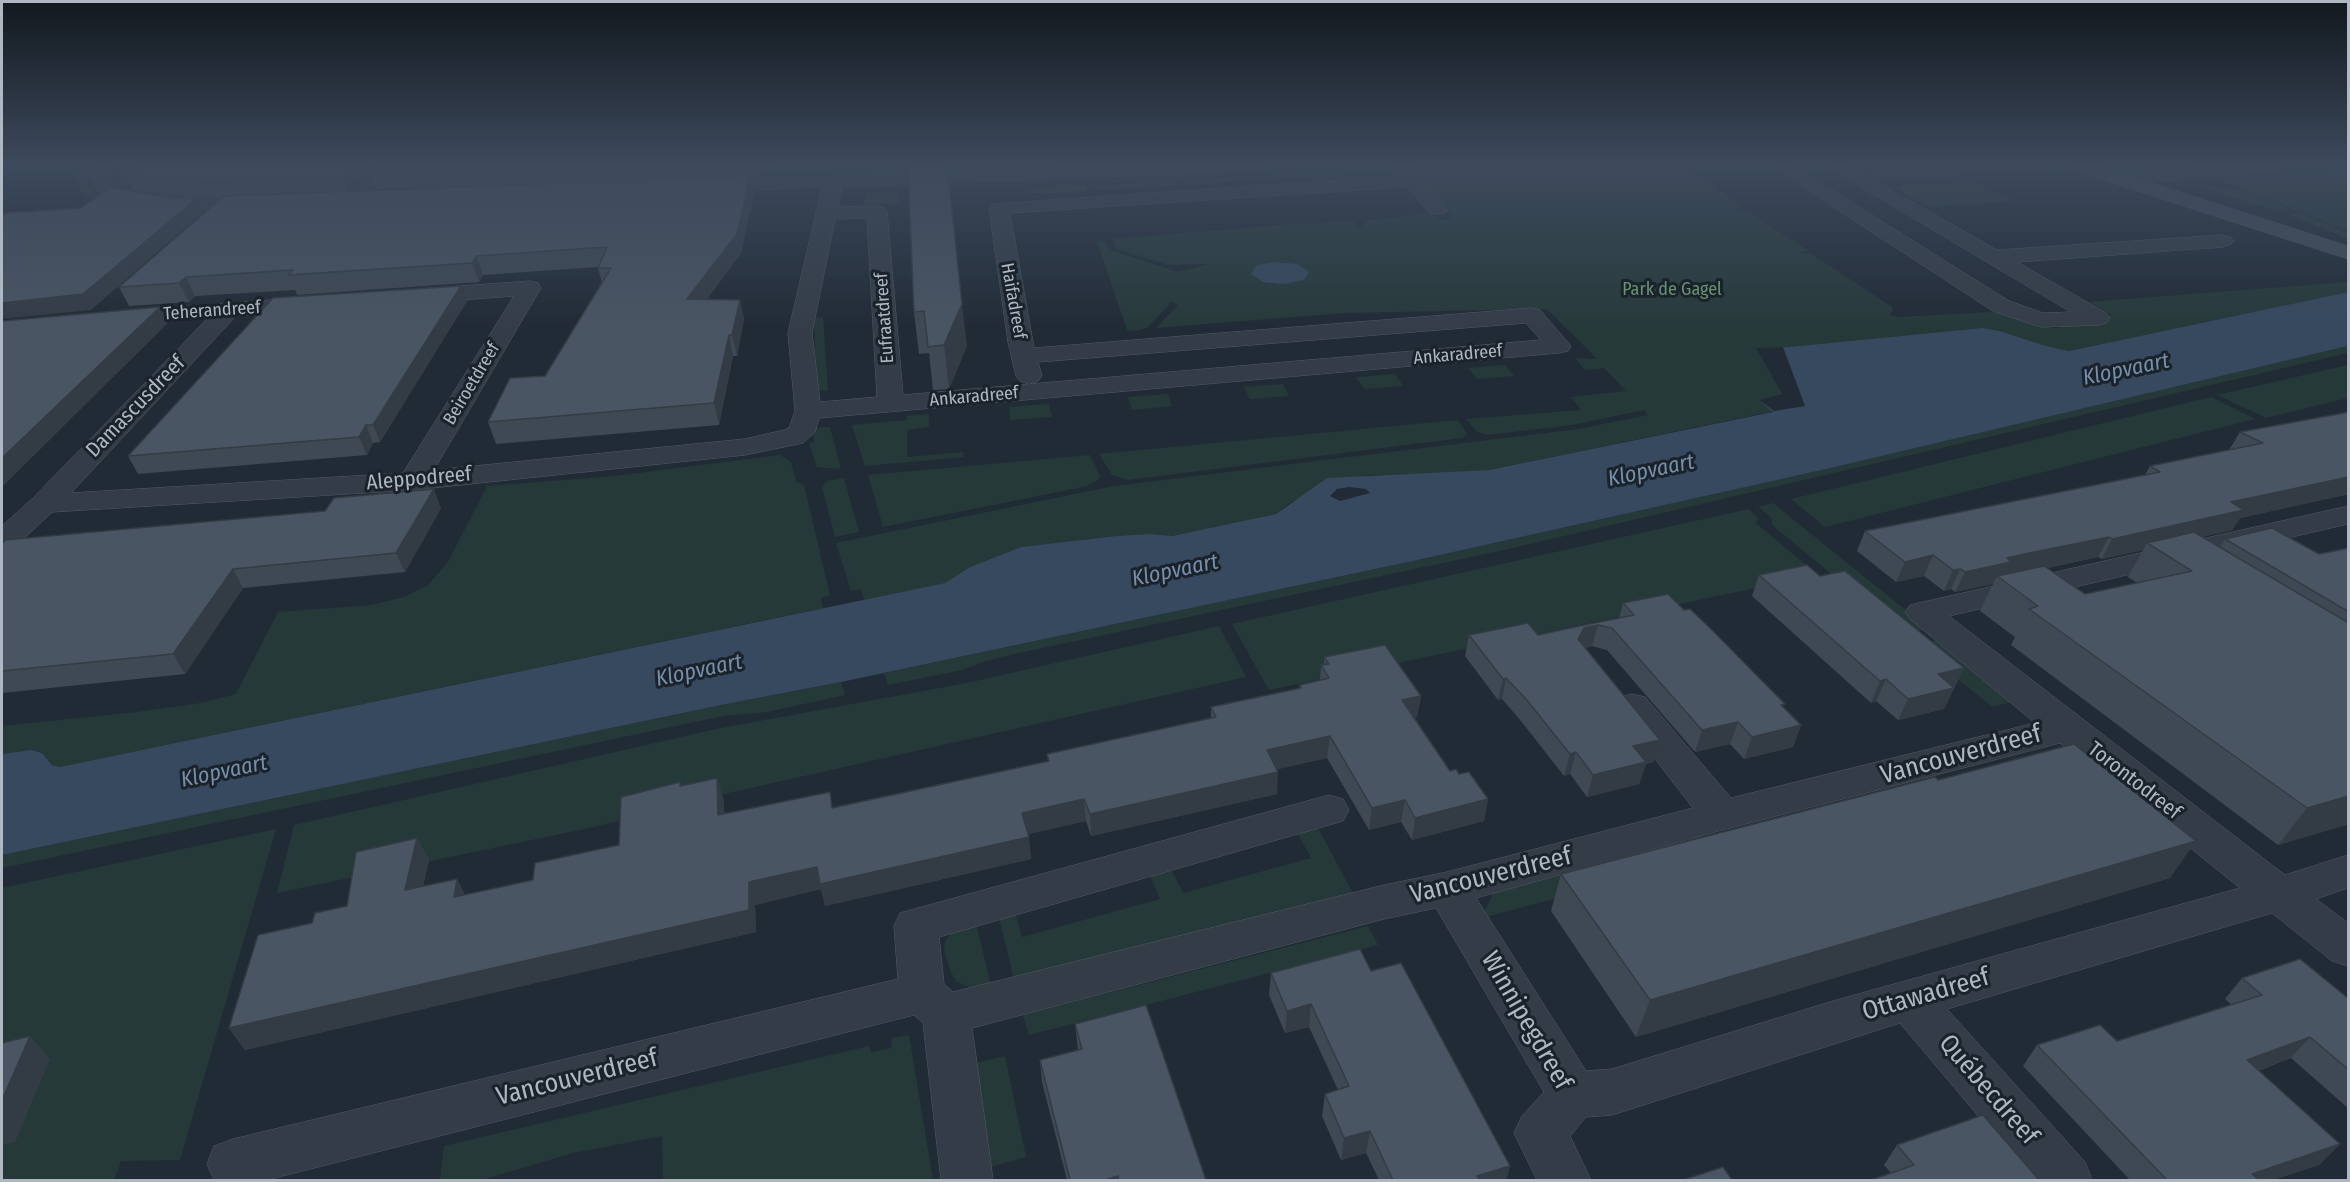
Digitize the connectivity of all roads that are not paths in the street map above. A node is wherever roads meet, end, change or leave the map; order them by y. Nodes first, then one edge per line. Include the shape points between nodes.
1 (208, 220) edge
2 (824, 220) edge
3 (878, 220) edge
4 (1000, 220) edge
5 (1865, 220) edge
6 (1930, 220) edge
7 (2247, 220) edge
8 (200, 227) edge
9 (2223, 241) dead end
10 (2349, 253) edge
11 (1995, 257) junction
12 (124, 295) edge
13 (391, 298) edge
14 (332, 303) edge
15 (228, 310) junction
16 (1023, 356) junction
17 (1033, 392) junction
18 (891, 404) junction
19 (808, 411) junction
20 (414, 481) junction
21 (44, 504) junction
22 (2349, 515) edge
23 (2, 542) edge
24 (2178, 552) junction
25 (2218, 576) edge
26 (1608, 677) edge
27 (2066, 728) junction
28 (1329, 810) dead end
29 (1722, 815) junction
30 (2349, 871) edge
31 (1447, 889) junction
32 (2279, 894) junction
33 (2349, 948) edge
34 (1909, 1000) junction
35 (934, 1003) junction
36 (1573, 1095) junction
37 (233, 1164) dead end
38 (967, 1180) edge
39 (1565, 1180) edge
40 (2066, 1180) edge

1 - 8 street
2 - 19 street via 800,333
3 - 18 street, Eufraatdreef
4 - 16 street, Haifadreef
5 - 11 street via 2001,306 2041,320 2098,318
6 - 11 street
7 - 10 street
9 - 11 street
12 - 15 street, Teherandreef via 99,318
13 - 20 street, Beiroetdreef via 530,288
14 - 15 street, Teherandreef
15 - 21 street, Damascusdreef
16 - 17 street, Haifadreef
16 - 17 street, Ankaradreef via 1532,315 1559,346
17 - 18 street, Ankaradreef
18 - 19 street, Ankaradreef
19 - 20 street, Aleppodreef via 801,432 793,437 733,448
20 - 21 street, Aleppodreef
21 - 23 street, Damascusdreef
22 - 24 street
24 - 25 street
24 - 27 street, Torontodreef via 1922,612
26 - 29 street
27 - 29 street, Vancouverdreef
27 - 32 street, Torontodreef
28 - 35 street via 916,926
29 - 31 street, Vancouverdreef
30 - 32 street, Ottawadreef
31 - 35 street, Vancouverdreef
31 - 36 street, Winnipegdreef
32 - 33 street, Torontodreef
32 - 34 street, Ottawadreef
34 - 36 street, Ottawadreef via 1612,1092
34 - 40 street, Québecdreef
35 - 37 street, Vancouverdreef
35 - 38 street
36 - 39 street, Winnipegdreef via 1540,1134

